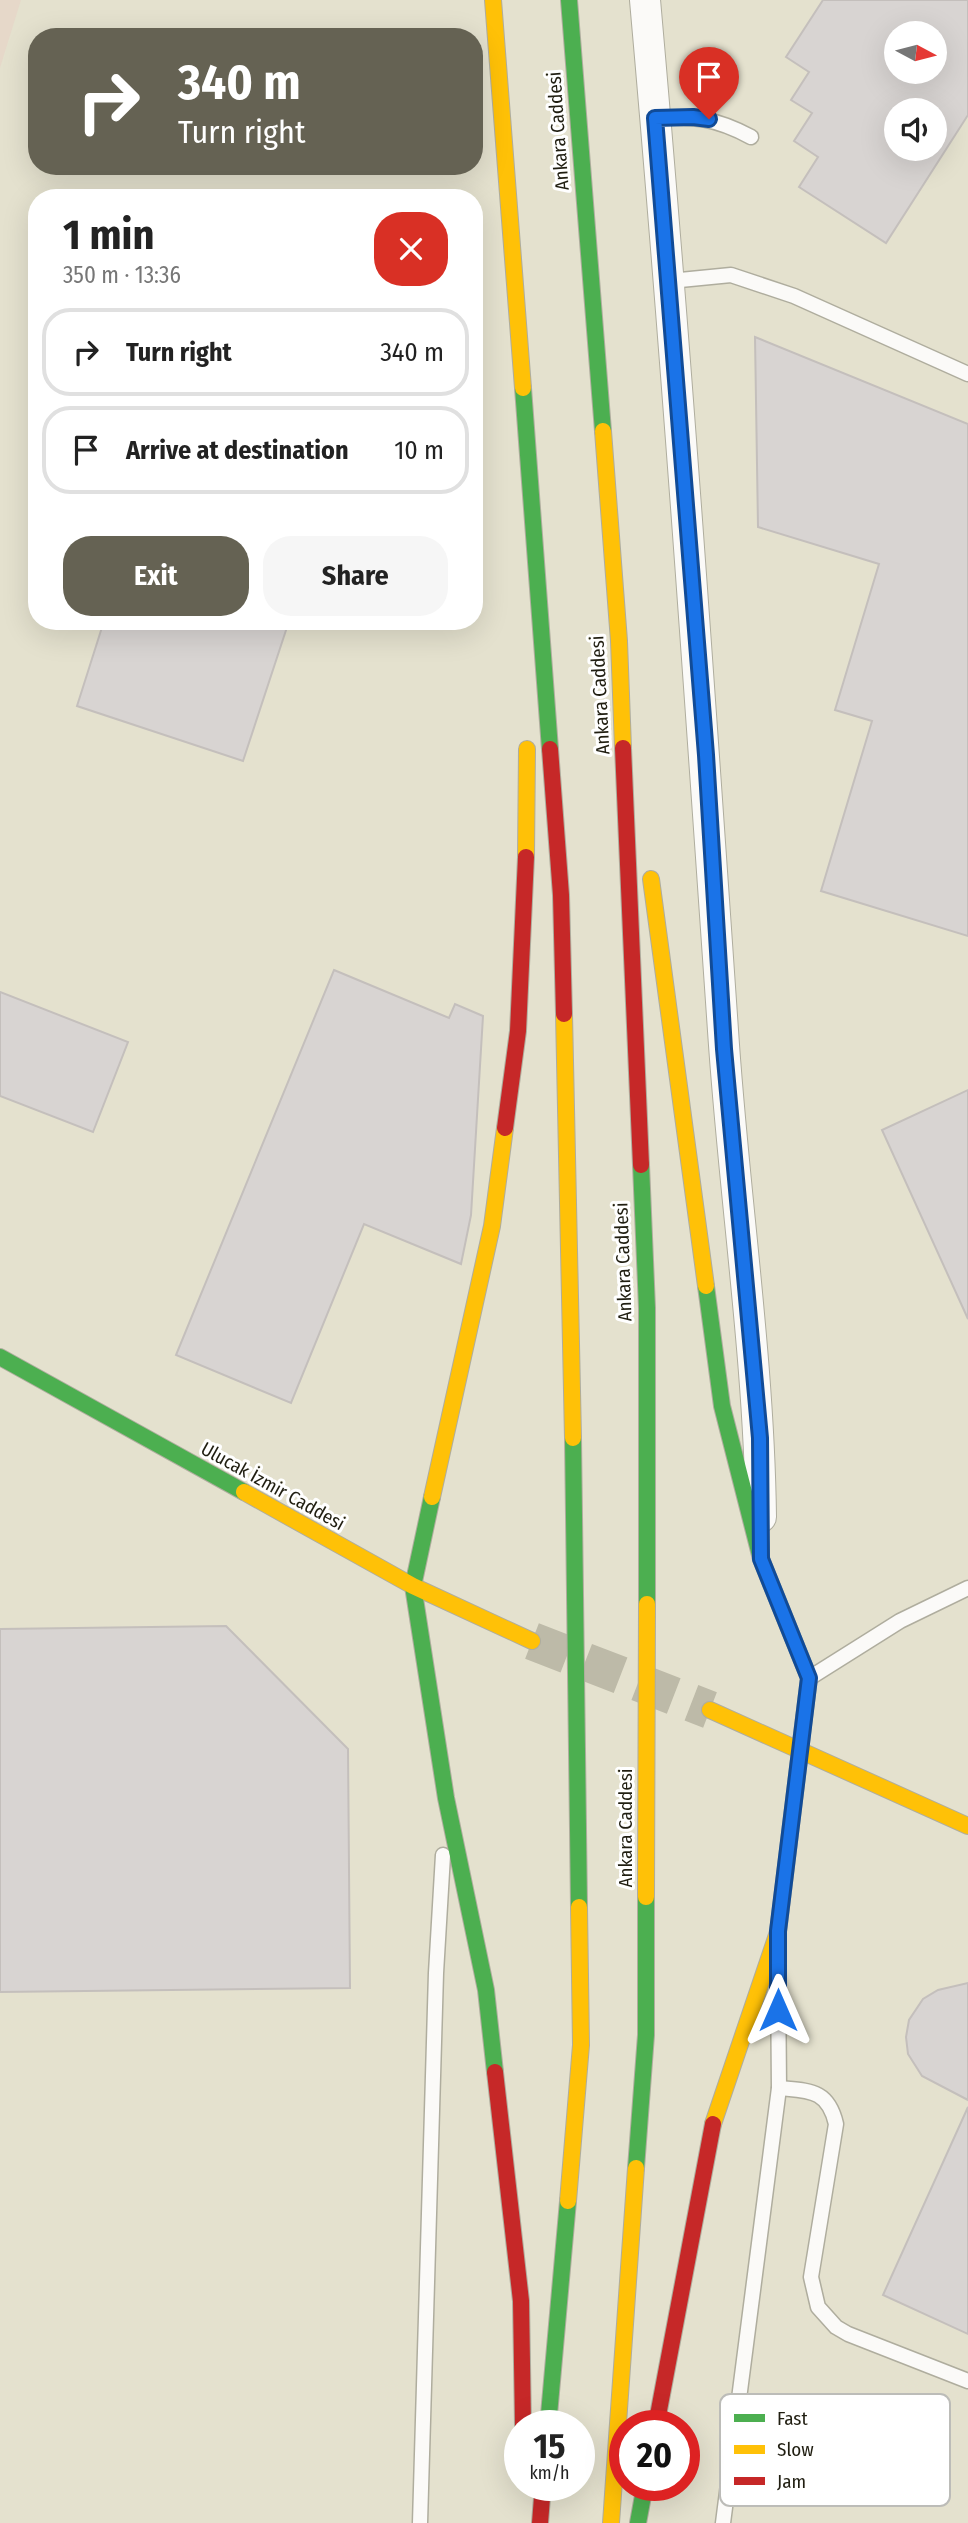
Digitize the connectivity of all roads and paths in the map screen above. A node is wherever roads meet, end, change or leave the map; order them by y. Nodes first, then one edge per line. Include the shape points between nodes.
1 (493, 0) edge
2 (569, 0) edge
3 (645, 0) edge
4 (655, 118) junction
5 (751, 137) dead end
6 (670, 281) junction
7 (968, 374) edge
8 (529, 470) junction
9 (619, 641) junction
10 (528, 666) dead end
11 (527, 736) dead end
12 (643, 820) dead end
13 (648, 862) dead end
14 (0, 1357) edge
15 (761, 1559) junction
16 (413, 1587) junction
17 (968, 1588) edge
18 (531, 1641) tunnel mouth
19 (809, 1678) junction
20 (710, 1710) tunnel mouth
21 (799, 1750) junction
22 (446, 1798) junction
23 (968, 1826) edge
24 (778, 1931) junction
25 (779, 2088) junction
26 (968, 2381) edge
27 (740, 2394) edge
28 (523, 2410) edge
29 (549, 2410) edge
30 (659, 2410) edge
31 (542, 2501) edge
32 (642, 2501) edge
33 (419, 2523) edge
34 (540, 2523) edge
35 (611, 2523) edge
36 (638, 2523) edge

1 - 8 main road
2 - 9 main road, Ankara Caddesi
3 - 4 street
4 - 5 lane via 724,122
4 - 6 street
6 - 7 lane via 731,275 794,296
6 - 15 street via 724,1049 760,1438
8 - 10 main road
8 - 29 main road via 561,895 572,1324 581,2045
9 - 12 main road
9 - 35 main road, Ankara Caddesi via 647,1308 646,2007
11 - 16 main road via 518,1031 492,1226
13 - 15 main road via 722,1406
14 - 16 main road, Ulucak İzmir Caddesi
15 - 19 main road
16 - 18 main road, Ulucak İzmir Caddesi
16 - 22 main road
17 - 19 lane via 900,1621
19 - 21 main road
20 - 21 main road
21 - 23 main road
21 - 24 main road
22 - 28 main road via 486,1990 521,2301
22 - 33 lane
24 - 25 lane
24 - 30 main road via 710,2131
25 - 26 lane via 821,2096 836,2124 811,2277 818,2306 848,2334
25 - 27 lane
31 - 34 main road
32 - 36 main road

